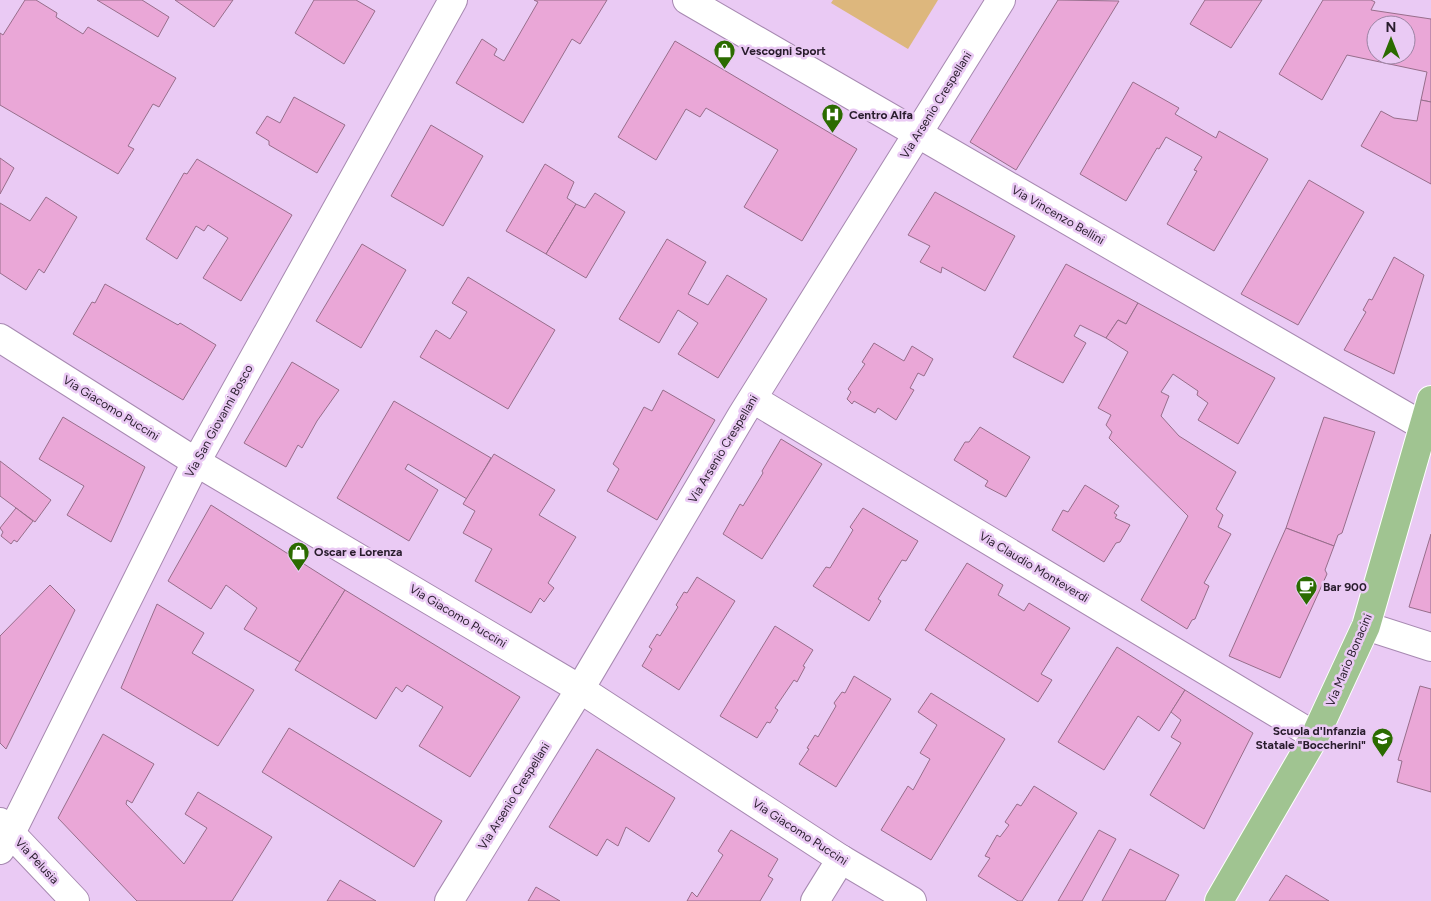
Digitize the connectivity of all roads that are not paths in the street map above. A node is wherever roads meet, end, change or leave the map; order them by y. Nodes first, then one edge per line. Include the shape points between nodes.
1 (453, 0) edge
2 (687, 0) edge
3 (1001, 0) edge
4 (918, 134) junction
5 (0, 338) edge
6 (753, 398) junction
7 (1431, 400) edge
8 (1427, 427) edge
9 (196, 462) junction
10 (1366, 626) junction
11 (1431, 647) edge
12 (580, 689) junction
13 (1315, 736) junction
14 (4, 835) edge
15 (841, 859) junction
16 (75, 901) edge
17 (449, 901) edge
18 (814, 901) edge
19 (912, 901) edge
20 (1219, 901) edge

1 - 9 street, Via San Giovanni Bosco
2 - 4 street, Via Vincenzo Bellini
3 - 4 street, Via Arsenio Crespellani
4 - 6 street, Via Arsenio Crespellani
4 - 8 street, Via Vincenzo Bellini
5 - 9 street, Via Giacomo Puccini
6 - 12 street, Via Arsenio Crespellani
6 - 13 street, Via Claudio Monteverdi
7 - 8 main road, Via Mario Bonacini
8 - 10 main road, Via Mario Bonacini
9 - 12 street, Via Giacomo Puccini
9 - 14 street, Via San Giovanni Bosco
10 - 11 street
10 - 13 main road, Via Mario Bonacini
12 - 15 street, Via Giacomo Puccini
12 - 17 street, Via Arsenio Crespellani
13 - 20 main road, Via Mario Bonacini
14 - 16 street, Via Pelusia
15 - 18 street
15 - 19 street, Via Giacomo Puccini

